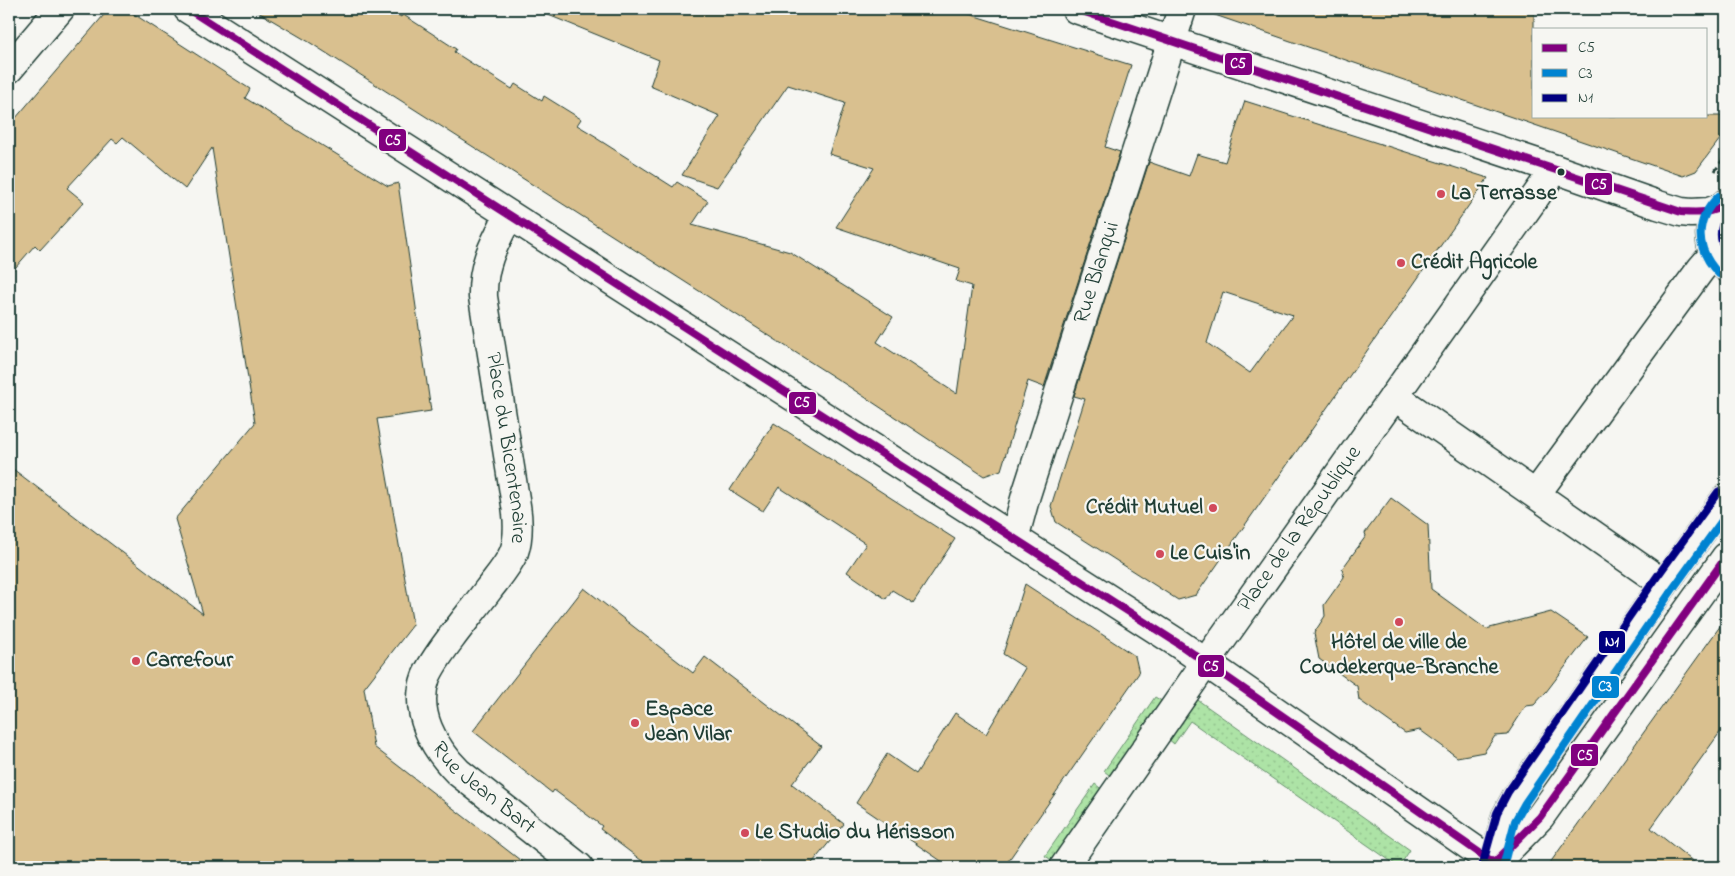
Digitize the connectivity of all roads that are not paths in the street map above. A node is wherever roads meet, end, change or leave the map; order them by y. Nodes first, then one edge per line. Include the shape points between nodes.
1 (60, 9) edge
2 (188, 9) edge
3 (1076, 9) edge
4 (1182, 9) edge
5 (1172, 41) junction
6 (9, 69) edge
7 (1555, 169) junction
8 (1723, 206) edge
9 (509, 215) junction
10 (1720, 260) edge
11 (1394, 396) junction
12 (1536, 494) junction
13 (1726, 498) edge
14 (1014, 539) junction
15 (1726, 557) edge
16 (1664, 584) junction
17 (1206, 662) junction
18 (424, 688) joint
19 (1495, 866) edge
20 (579, 867) edge
21 (1064, 867) edge

1 - 6 street
2 - 9 street
3 - 5 street
4 - 5 street, Rue Blanqui
5 - 7 street
5 - 14 street, Rue Blanqui
7 - 8 street via 1681,212 1700,213
7 - 11 street, Place de la République
8 - 10 street via 1710,228 1710,238
9 - 14 street
9 - 18 street, Place du Bicentenaire via 487,260 483,291 518,516 516,542 503,570 436,658
10 - 12 street via 1701,269
11 - 12 street
11 - 17 street, Place de la République
12 - 16 street
13 - 16 street
14 - 17 street
15 - 19 street via 1540,816
16 - 19 street via 1510,807
17 - 19 street
17 - 21 street, Place de la République
18 - 20 street, Rue Jean Bart via 426,726 447,762

